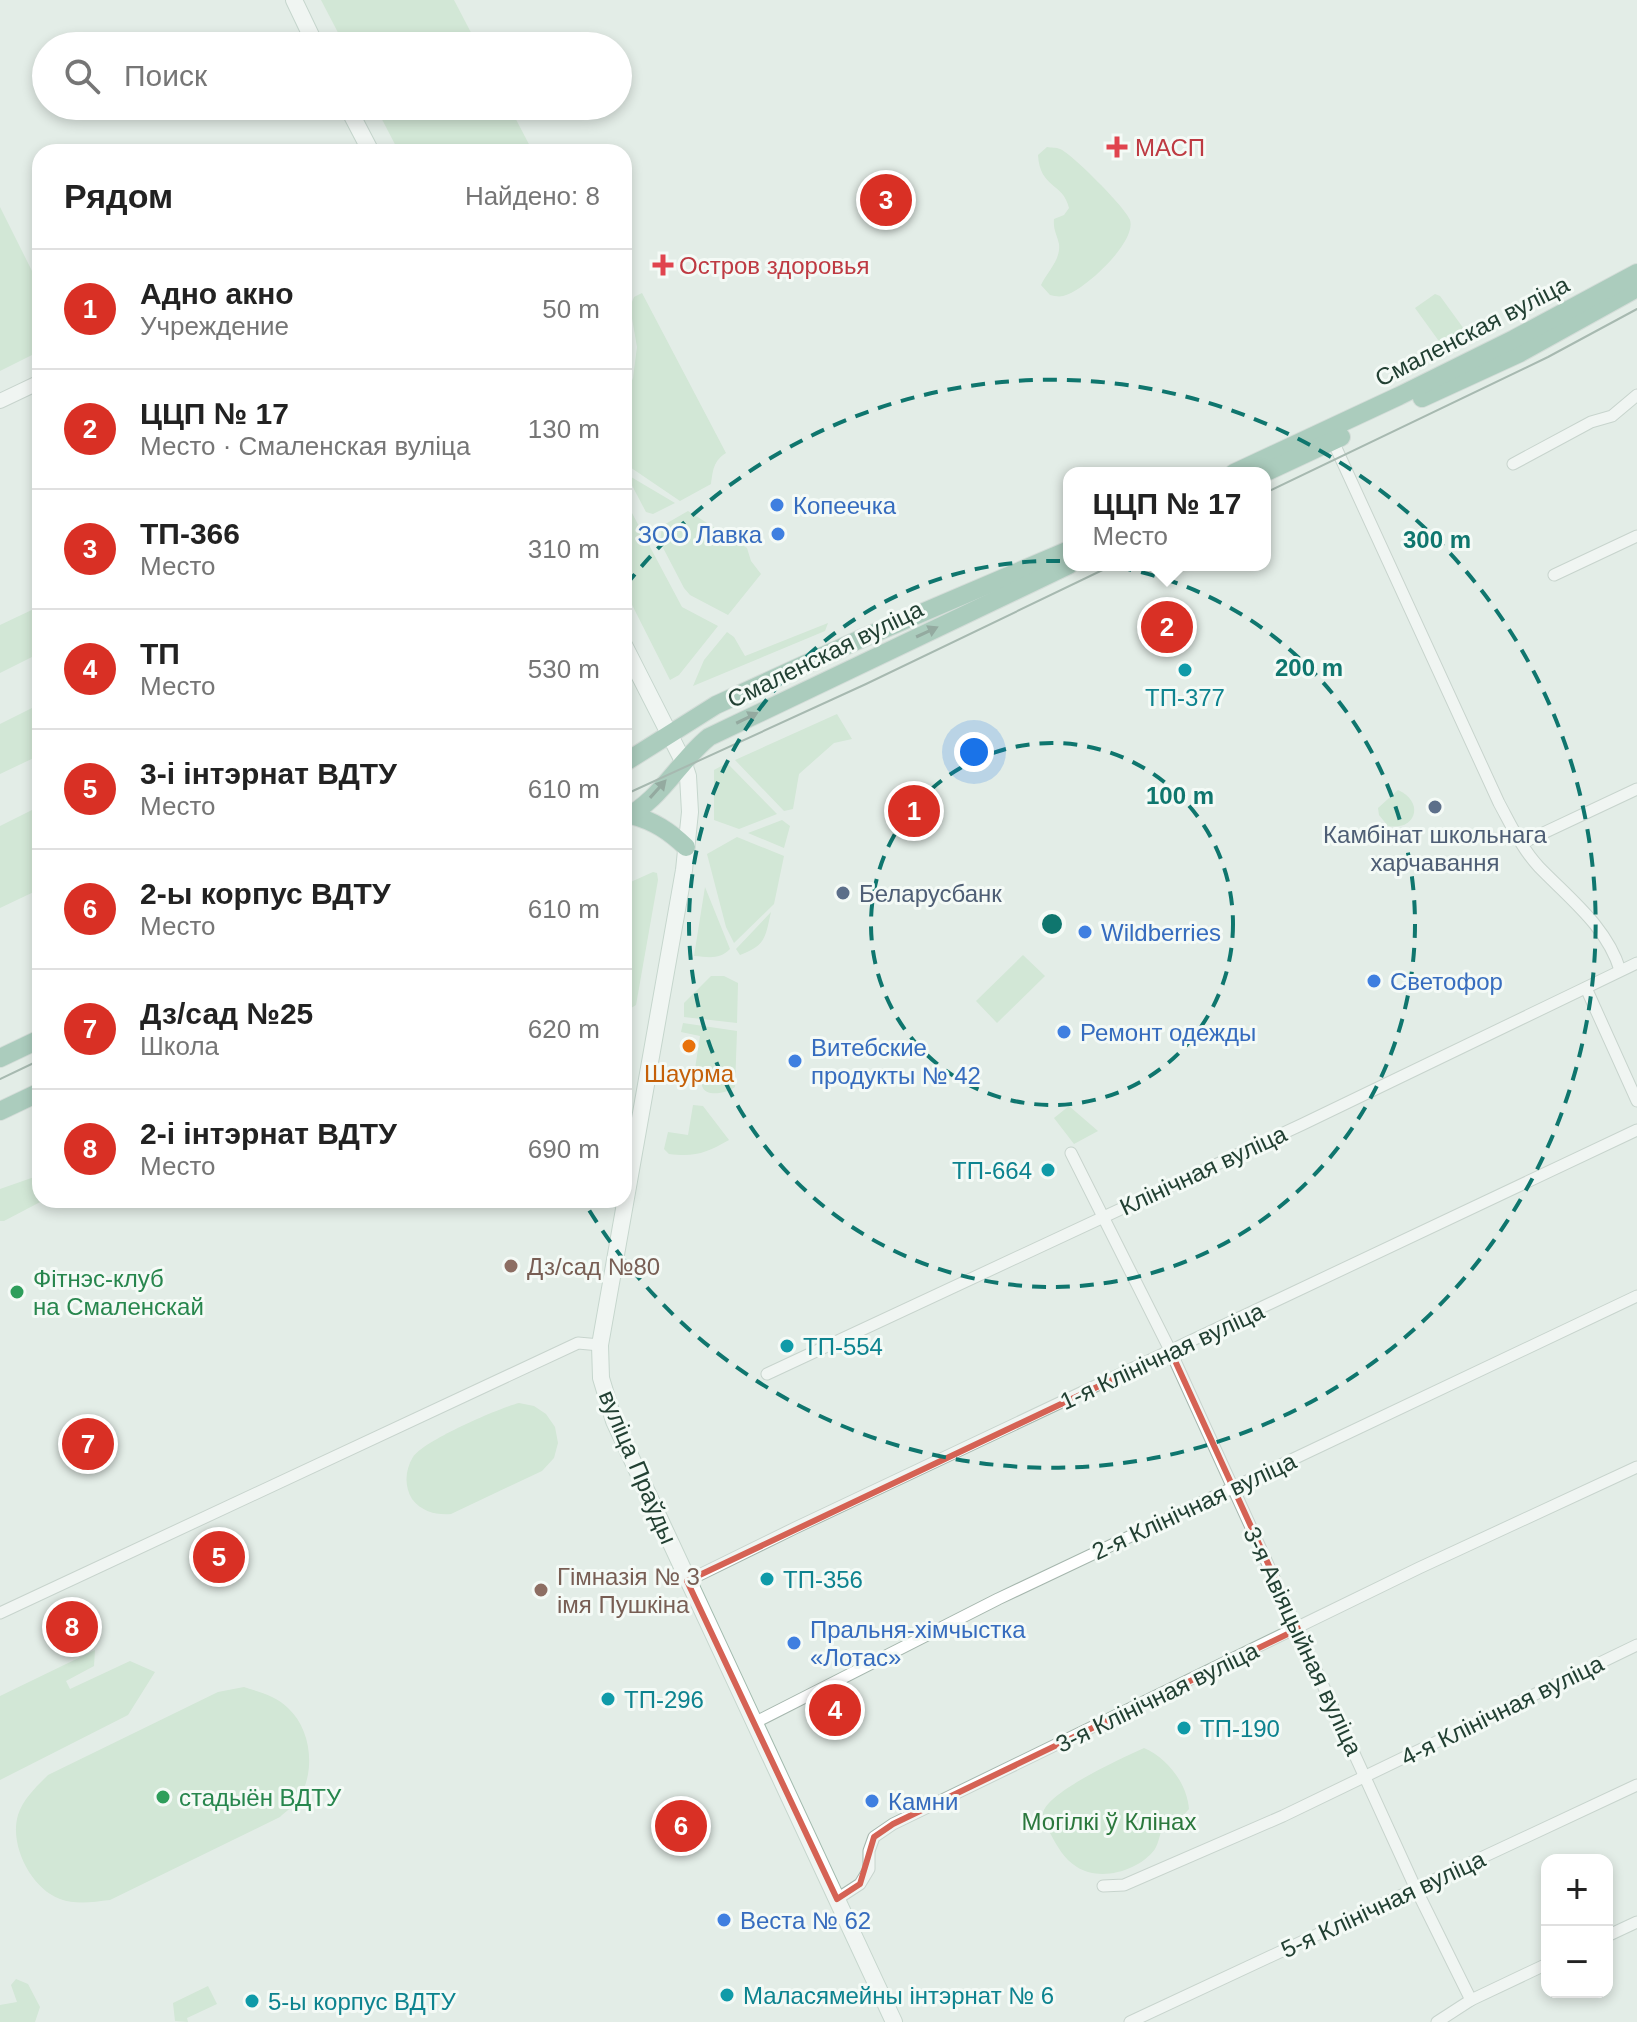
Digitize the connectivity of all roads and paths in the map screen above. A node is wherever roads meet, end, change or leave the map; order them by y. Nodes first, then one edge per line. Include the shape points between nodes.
1 (294, 0) edge
2 (309, 32) edge
3 (354, 120) edge
4 (367, 144) edge
5 (1635, 284) edge
6 (32, 386) edge
7 (1637, 395) edge
8 (0, 401) edge
9 (1330, 435) junction
10 (1513, 464) dead end
11 (1249, 467) edge
12 (1271, 469) edge
13 (1637, 536) edge
14 (1063, 553) edge
15 (1063, 568) edge
16 (1554, 575) dead end
17 (632, 661) edge
18 (670, 735) junction
19 (632, 758) edge
20 (683, 761) junction
21 (1637, 789) edge
22 (632, 814) edge
23 (632, 817) edge
24 (1522, 843) junction
25 (686, 847) junction
26 (1637, 963) edge
27 (1620, 970) junction
28 (1586, 988) junction
29 (32, 1043) edge
30 (0, 1058) edge
31 (32, 1096) edge
32 (1637, 1101) edge
33 (0, 1111) edge
34 (1637, 1130) edge
35 (1071, 1153) dead end
36 (632, 1172) edge
37 (626, 1208) edge
38 (1101, 1218) junction
39 (1637, 1296) edge
40 (600, 1345) junction
41 (1171, 1352) junction
42 (767, 1374) dead end
43 (1637, 1467) edge
44 (1231, 1488) junction
45 (687, 1581) junction
46 (0, 1613) edge
47 (1298, 1629) junction
48 (1637, 1645) edge
49 (754, 1723) junction
50 (1366, 1777) junction
51 (1637, 1785) edge
52 (1103, 1886) dead end
53 (1415, 1887) junction
54 (837, 1899) junction
55 (1637, 1922) edge
56 (1613, 1933) edge
57 (1541, 1967) edge
58 (1471, 2000) junction
59 (894, 2022) edge
60 (1130, 2022) edge
61 (1437, 2022) edge

1 - 2 main road
3 - 4 main road
5 - 9 main road, Смаленская вуліца via 1514,339
6 - 8 street
7 - 10 street via 1612,416
9 - 11 main road, Смаленская вуліца
9 - 12 main road, Смаленская вуліца
9 - 24 street
13 - 16 street
14 - 18 main road, Смаленская вуліца via 787,672 716,705
20 -> 15 main road, Смаленская вуліца via 709,737
17 - 18 main road, вуліца Праўды
18 - 19 main road, Смаленская вуліца
18 - 20 main road, вуліца Праўды
22 -> 20 main road, Смаленская вуліца
20 - 25 main road, вуліца Праўды via 690,799
21 - 24 street
23 - 25 main road via 665,828
24 - 27 street via 1606,939
25 - 36 main road, вуліца Праўды
26 - 27 street, Клінічная вуліца
27 - 28 street, Клінічная вуліца
28 - 32 street
28 - 38 street, Клінічная вуліца
29 - 30 main road
31 - 33 main road
34 - 41 street, 1-я Клінічная вуліца
35 - 38 street, 3-я Авіяцыйная вуліца
37 - 40 main road, вуліца Праўды
38 - 41 street, 3-я Авіяцыйная вуліца
38 - 42 street, Клінічная вуліца
39 - 44 street, 2-я Клінічная вуліца
40 - 45 main road, вуліца Праўды via 601,1378 614,1421
40 - 46 street via 578,1343
41 - 44 street, 3-я Авіяцыйная вуліца
41 - 45 street, 1-я Клінічная вуліца
43 - 47 street, 3-я Клінічная вуліца
44 - 47 street, 3-я Авіяцыйная вуліца
44 - 49 street, 2-я Клінічная вуліца
45 - 49 main road, вуліца Праўды
47 - 50 street, 3-я Авіяцыйная вуліца
47 - 54 street, 3-я Клінічная вуліца via 893,1824 874,1837 869,1869 860,1884
48 - 50 street, 4-я Клінічная вуліца
49 - 54 main road, вуліца Праўды
50 - 52 street, 4-я Клінічная вуліца via 1124,1885
50 - 53 street, 3-я Авіяцыйная вуліца
51 - 53 street, 5-я Клінічная вуліца
53 - 58 street, 3-я Авіяцыйная вуліца
53 - 60 street, 5-я Клінічная вуліца
54 - 59 main road, вуліца Праўды
55 - 56 street
57 - 58 street
58 - 61 street

